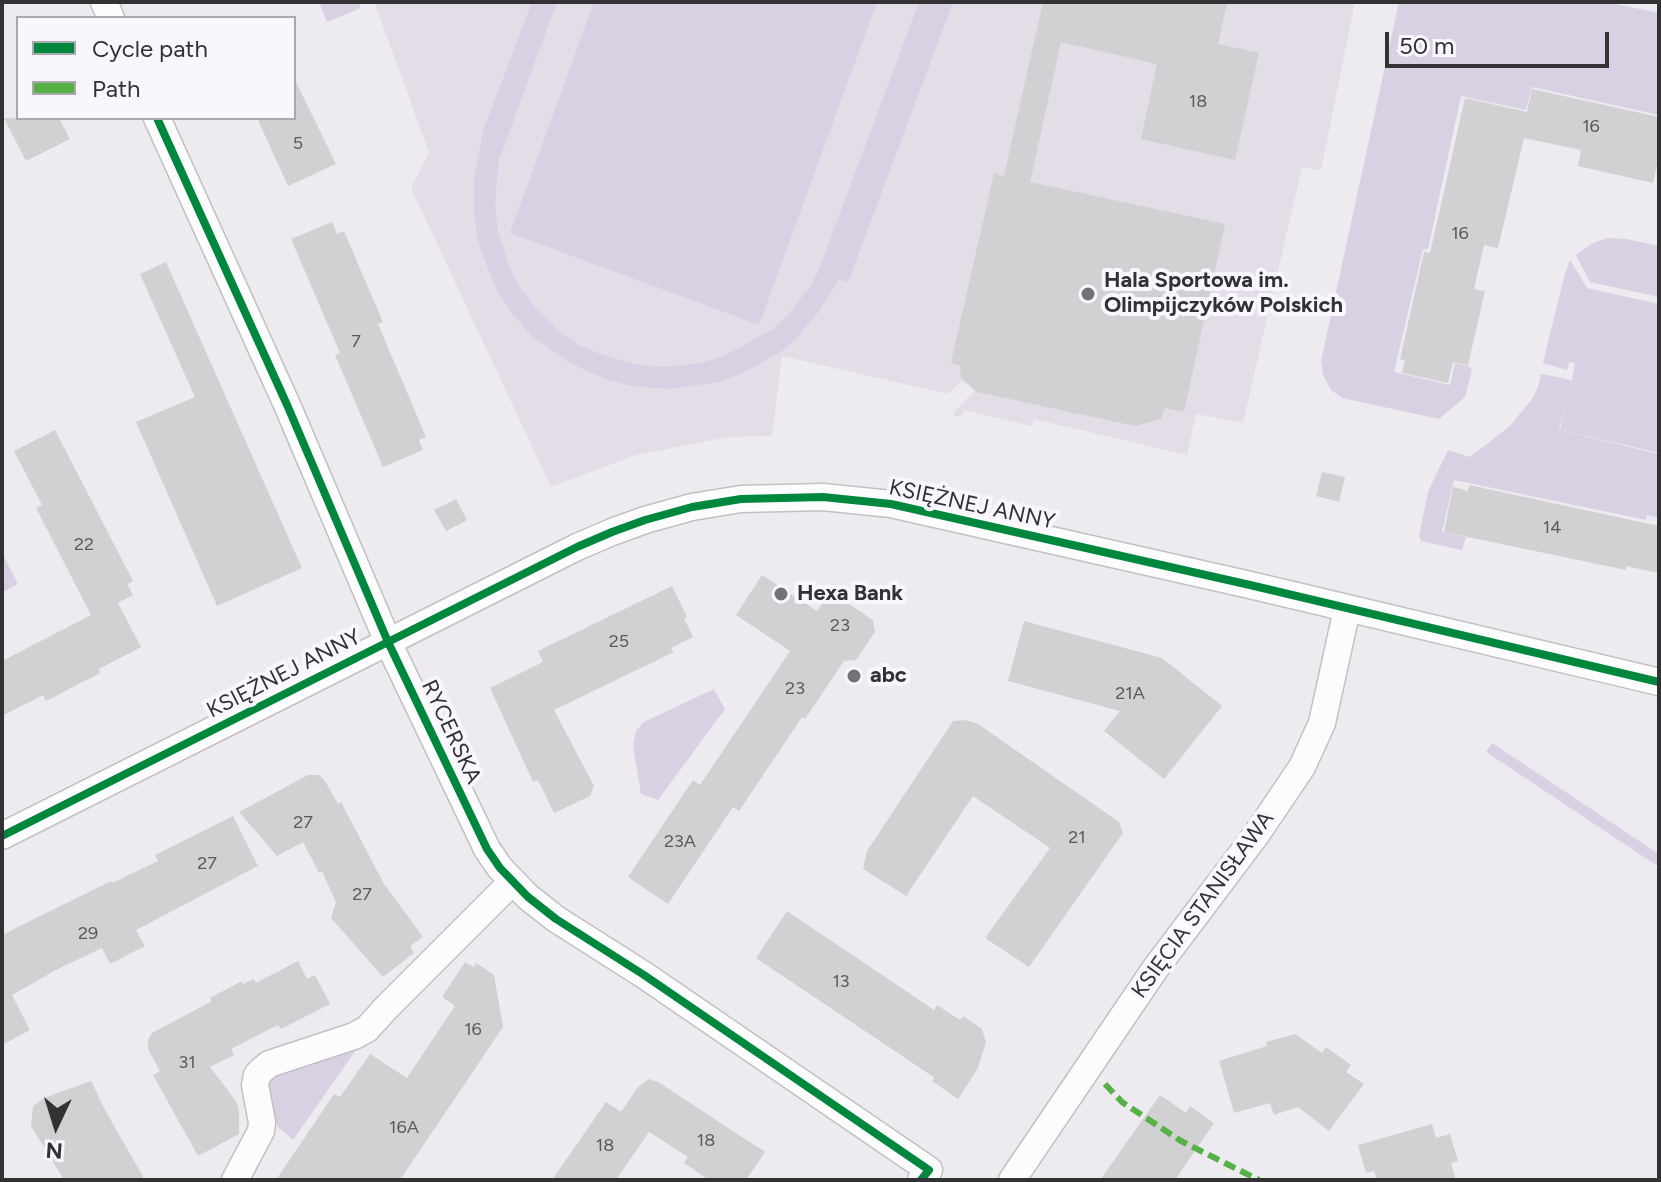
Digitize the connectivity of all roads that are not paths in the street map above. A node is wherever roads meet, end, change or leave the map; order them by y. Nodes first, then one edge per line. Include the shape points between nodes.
1 (158, 120) edge
2 (1347, 609) junction
3 (388, 642) junction
4 (1659, 682) edge
5 (2, 836) edge
6 (512, 882) junction
7 (931, 1177) edge
8 (235, 1180) edge
9 (1012, 1180) edge

1 - 3 street, RYCERSKA
2 - 3 street, KSIĘŻNEJ ANNY via 891,504 767,497 692,507 612,532
2 - 4 street, KSIĘŻNEJ ANNY
2 - 9 street, KSIĘCIA STANISŁAWA via 1322,723 1302,767 1155,969
3 - 5 street, KSIĘŻNEJ ANNY
3 - 6 street, RYCERSKA via 487,849
6 - 7 street, RYCERSKA via 556,919
6 - 8 street via 367,1029 269,1064 257,1075 261,1131

